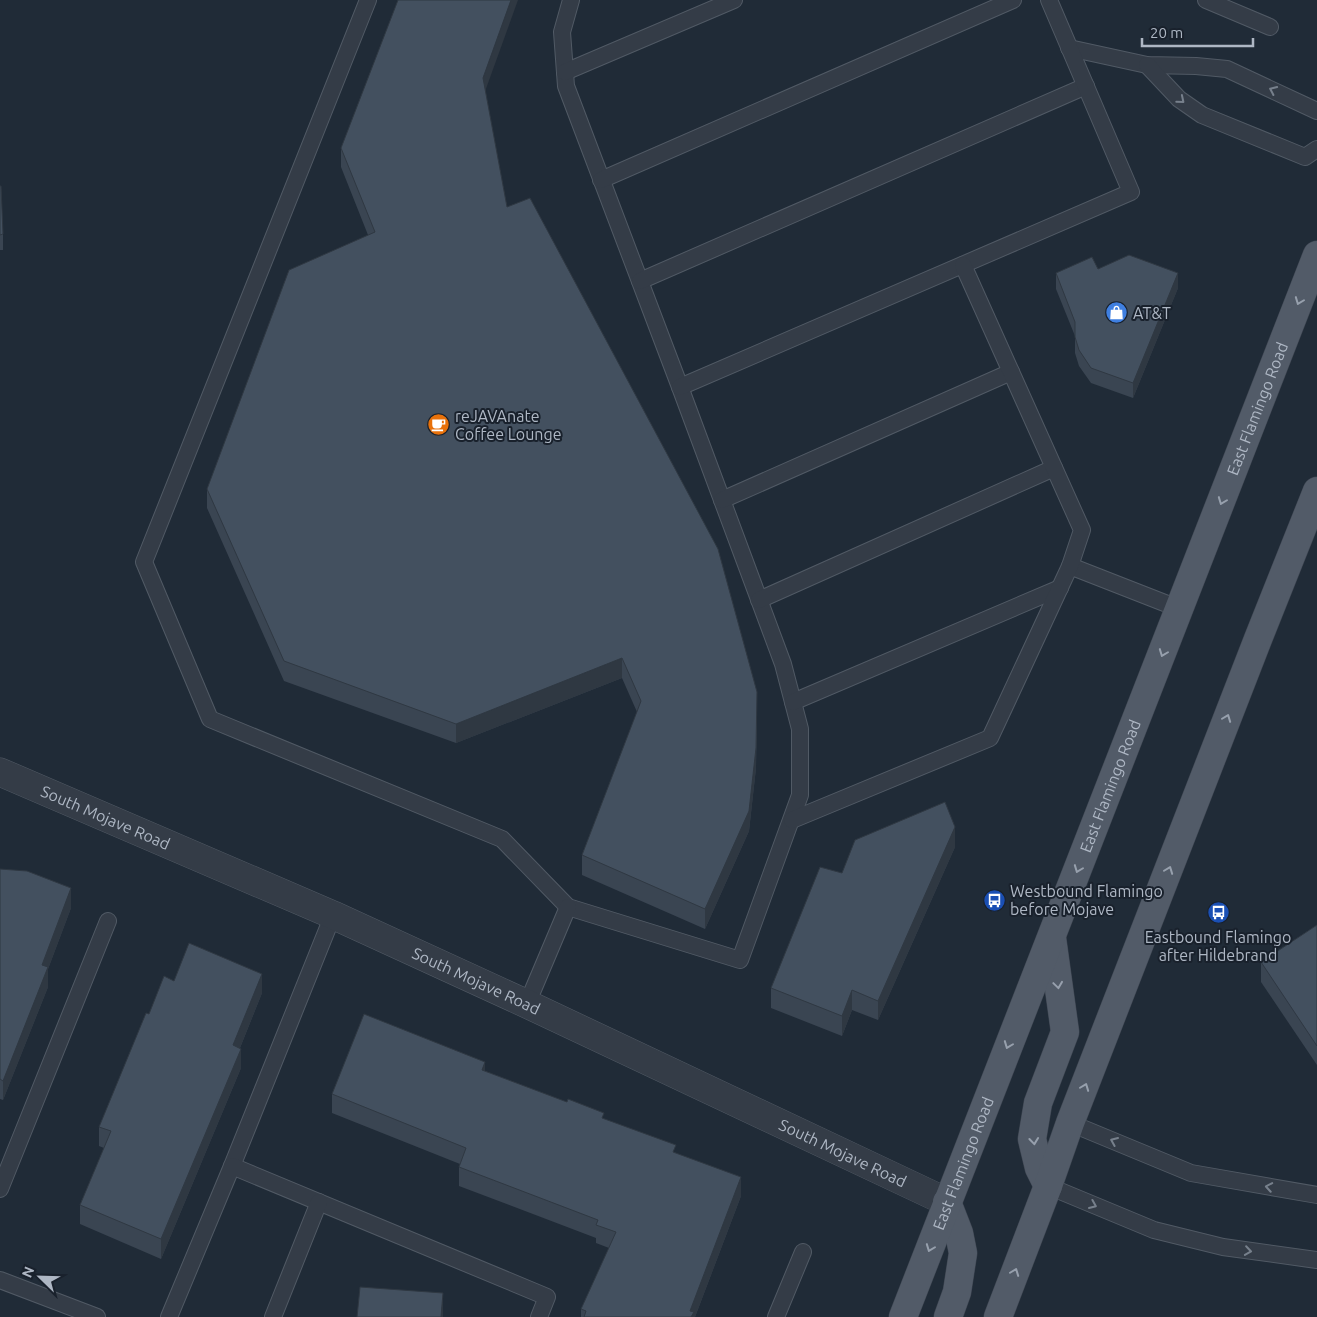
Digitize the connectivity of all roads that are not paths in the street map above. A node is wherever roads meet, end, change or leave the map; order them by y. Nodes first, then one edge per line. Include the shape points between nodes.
1 (368, 0) edge
2 (571, 0) edge
3 (734, 0) edge
4 (1012, 0) edge
5 (1049, 0) edge
6 (1206, 0) edge
7 (1270, 27) dead end
8 (1069, 48) junction
9 (1146, 65) junction
10 (565, 72) junction
11 (1086, 86) junction
12 (1317, 110) edge
13 (1317, 149) edge
14 (601, 180) junction
15 (1317, 255) edge
16 (963, 265) junction
17 (640, 280) junction
18 (1011, 372) junction
19 (680, 387) junction
20 (1054, 468) junction
21 (1317, 490) edge
22 (722, 500) junction
23 (1070, 566) junction
24 (1060, 588) junction
25 (759, 600) junction
26 (1180, 609) junction
27 (793, 702) junction
28 (0, 772) edge
29 (792, 820) junction
30 (568, 907) junction
31 (333, 915) junction
32 (108, 921) dead end
33 (1051, 937) junction
34 (527, 1004) junction
35 (1070, 1123) junction
36 (232, 1166) junction
37 (1048, 1186) junction
38 (0, 1190) edge
39 (1317, 1195) edge
40 (318, 1202) junction
41 (947, 1202) junction
42 (803, 1252) dead end
43 (1317, 1260) edge
44 (0, 1280) edge
45 (97, 1317) edge
46 (169, 1317) edge
47 (274, 1317) edge
48 (539, 1317) edge
49 (776, 1317) edge
50 (903, 1317) edge
51 (948, 1317) edge
52 (998, 1317) edge

1 - 30 lane via 144,562 210,719 502,838
2 - 10 lane via 562,32
3 - 10 lane
4 - 14 lane
5 - 8 lane
6 - 7 lane
8 - 9 lane
8 - 11 lane
12 -> 9 lane via 1226,69
9 -> 13 lane via 1179,99 1202,115 1305,157
10 - 14 lane via 566,86
11 - 16 lane via 1131,192
11 - 17 lane
14 - 17 lane
15 -> 26 main road, East Flamingo Road
16 - 18 lane
16 - 19 lane
17 - 19 lane
18 - 20 lane
18 - 22 lane
19 - 22 lane
20 - 23 lane via 1082,530
20 - 25 lane
35 -> 21 main road
22 - 25 lane
23 - 24 lane
23 - 26 lane
24 - 27 lane
24 - 29 lane via 990,738
25 - 27 lane via 783,664
26 -> 33 main road, East Flamingo Road
27 - 29 lane via 800,729 800,795
28 - 31 street, South Mojave Road
29 - 30 lane via 740,960
30 - 34 lane
31 - 34 street, South Mojave Road
31 - 36 lane
32 - 38 lane
33 -> 37 main road via 1065,1032 1038,1103 1032,1139 1039,1168
33 -> 41 main road, East Flamingo Road
34 - 41 street, South Mojave Road
35 - 37 main road
39 -> 35 lane via 1192,1173
36 - 40 lane
36 - 46 lane
37 -> 43 lane via 1154,1230 1223,1248
52 -> 37 main road
40 - 47 lane
40 - 48 lane via 547,1297
41 -> 50 main road, East Flamingo Road
41 - 51 main road via 963,1253 957,1292
42 - 49 lane
44 - 45 lane

